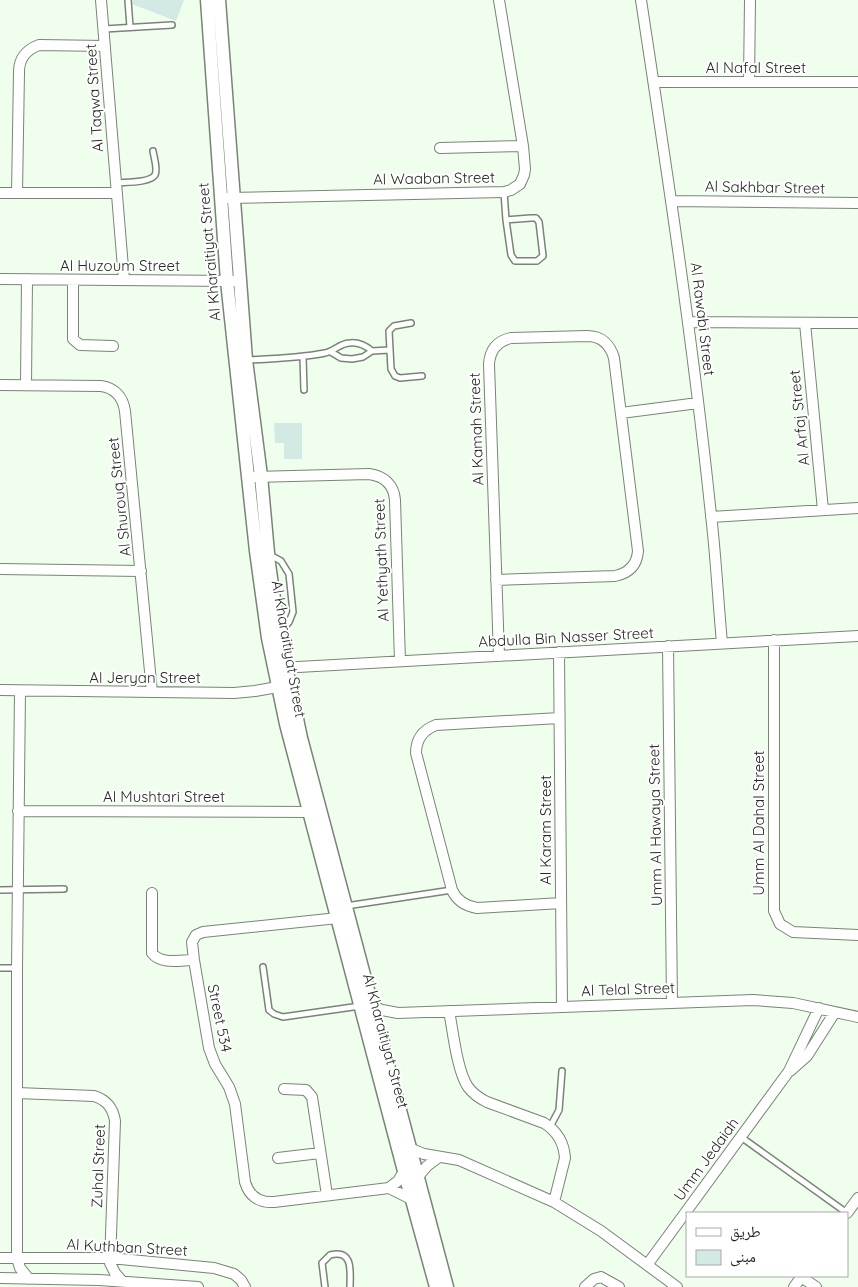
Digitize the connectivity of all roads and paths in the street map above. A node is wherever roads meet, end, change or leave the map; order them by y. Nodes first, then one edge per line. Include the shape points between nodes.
1 (101, 0) edge
2 (128, 0) edge
3 (207, 0) edge
4 (219, 0) edge
5 (499, 0) edge
6 (641, 0) edge
7 (750, 0) edge
8 (172, 24) dead end
9 (130, 27) junction
10 (104, 29) junction
11 (106, 46) junction
12 (654, 82) junction
13 (749, 82) junction
14 (858, 82) edge
15 (523, 146) junction
16 (440, 148) dead end
17 (153, 151) dead end
18 (116, 182) junction
19 (504, 192) junction
20 (0, 193) edge
21 (17, 193) junction
22 (117, 194) junction
23 (227, 198) junction
24 (672, 201) junction
25 (858, 203) edge
26 (506, 220) junction
27 (0, 279) edge
28 (27, 279) junction
29 (73, 280) junction
30 (124, 280) junction
31 (233, 281) junction
32 (688, 322) junction
33 (411, 323) dead end
34 (805, 323) junction
35 (858, 323) edge
36 (114, 346) dead end
37 (389, 350) junction
38 (372, 351) junction
39 (331, 352) junction
40 (302, 357) junction
41 (246, 360) junction
42 (422, 376) dead end
43 (0, 385) edge
44 (26, 385) junction
45 (304, 390) dead end
46 (698, 403) junction
47 (621, 413) junction
48 (255, 477) junction
49 (858, 508) edge
50 (824, 510) junction
51 (711, 517) junction
52 (268, 554) junction
53 (0, 569) edge
54 (141, 571) junction
55 (496, 580) junction
56 (279, 633) junction
57 (858, 636) edge
58 (774, 640) junction
59 (722, 643) junction
60 (668, 646) junction
61 (559, 652) junction
62 (499, 656) junction
63 (400, 661) junction
64 (280, 668) junction
65 (284, 686) junction
66 (0, 690) edge
67 (20, 691) junction
68 (152, 692) junction
69 (559, 718) junction
70 (18, 811) junction
71 (310, 812) junction
72 (64, 889) dead end
73 (0, 890) edge
74 (17, 890) junction
75 (452, 890) junction
76 (152, 893) dead end
77 (561, 903) junction
78 (346, 906) junction
79 (338, 918) junction
80 (858, 935) edge
81 (194, 960) junction
82 (263, 967) dead end
83 (0, 968) edge
84 (17, 968) junction
85 (672, 1003) junction
86 (366, 1006) junction
87 (562, 1007) junction
88 (819, 1008) junction
89 (448, 1011) junction
90 (835, 1012) junction
91 (398, 1013) junction
92 (858, 1017) edge
93 (378, 1030) junction
94 (789, 1071) junction
95 (562, 1072) dead end
96 (284, 1089) dead end
97 (17, 1093) junction
98 (550, 1127) junction
99 (741, 1137) junction
100 (409, 1148) junction
101 (320, 1153) junction
102 (439, 1157) junction
103 (278, 1158) dead end
104 (404, 1172) junction
105 (417, 1178) junction
106 (390, 1188) junction
107 (327, 1195) junction
108 (858, 1198) edge
109 (411, 1199) junction
110 (554, 1202) junction
111 (846, 1212) edge
112 (848, 1212) edge
113 (0, 1258) edge
114 (18, 1261) junction
115 (110, 1261) junction
116 (647, 1265) junction
117 (803, 1277) edge
118 (2, 1278) edge
119 (29, 1279) junction
120 (97, 1280) junction
121 (122, 1281) junction
122 (198, 1287) edge
123 (245, 1287) edge
124 (325, 1287) edge
125 (350, 1287) edge
126 (436, 1287) edge
127 (447, 1287) edge
128 (585, 1287) edge
129 (620, 1287) edge
130 (677, 1287) edge
131 (816, 1287) edge

1 - 10 street, Al Taqwa Street
2 - 9 lane
3 - 23 street, Al Kharaitiyat Street
4 - 23 street, Al Kharaitiyat Street
5 - 15 street, Al Waaban Street
6 - 12 street, Al Rawabi Street
7 - 13 street
8 - 9 lane
9 - 10 lane
10 - 11 street, Al Taqwa Street
11 - 18 street, Al Taqwa Street
11 - 21 street via 39,46 23,57 19,72
12 - 13 street, Al Nafal Street
12 - 24 street, Al Rawabi Street
13 - 14 street, Al Nafal Street
15 - 16 street
15 - 19 street, Al Waaban Street via 525,169 522,180
17 - 18 lane via 156,171 152,179
18 - 22 street, Al Taqwa Street
19 - 23 street, Al Waaban Street
19 - 26 lane
20 - 21 street
21 - 22 street
22 - 30 street, Al Taqwa Street
23 - 31 street, Al Kharaitiyat Street
24 - 25 street, Al Sakhbar Street
24 - 32 street, Al Rawabi Street
26 - 26 lane via 513,259 537,261 542,258 544,251 538,220
27 - 28 street, Al Huzoum Street
28 - 29 street, Al Huzoum Street
28 - 44 street
29 - 30 street, Al Huzoum Street
29 - 36 street via 73,339 80,345
30 - 31 street, Al Huzoum Street
31 - 41 street, Al Kharaitiyat Street
31 - 48 street, Al Kharaitiyat Street
32 - 34 street
32 - 46 street, Al Rawabi Street
33 - 37 lane via 390,329
34 - 35 street
34 - 50 street, Al Arfaj Street
37 - 38 lane
37 - 42 lane via 395,376
38 - 39 lane via 352,359 341,358
38 - 39 lane via 351,342
39 - 40 lane
40 - 41 lane
40 - 45 lane
41 - 48 street, Al Kharaitiyat Street
43 - 44 street, Al Shurouq Street
44 - 54 street, Al Shurouq Street via 101,386 116,392 122,400
46 - 47 street
46 - 51 street, Al Rawabi Street
47 - 55 street, Al Kamah Street via 638,550 632,568 615,576
47 - 55 street, Al Kamah Street via 614,358 603,340 587,336 511,338 501,341 493,349 489,364
48 - 52 street, Al Kharaitiyat Street
48 - 63 street, Al Yethyath Street via 369,474 390,484 395,494
48 - 64 street, Al Kharaitiyat Street via 262,593
49 - 50 street
50 - 51 street
51 - 59 street, Al Rawabi Street
52 - 56 street, Al Kharaitiyat Street
52 - 56 lane via 281,561 289,574 293,612
53 - 54 street
54 - 68 street, Al Shurouq Street
55 - 62 street, Al Kamah Street
56 - 64 street, Al Kharaitiyat Street
57 - 58 street, Abdulla Bin Nasser Street
58 - 59 street, Abdulla Bin Nasser Street
58 - 80 street, Umm Al Dahal Street via 774,911 780,924 793,932
59 - 60 street, Abdulla Bin Nasser Street
60 - 61 street, Abdulla Bin Nasser Street
60 - 85 street, Umm Al Hawaya Street
61 - 62 street, Abdulla Bin Nasser Street
61 - 69 street, Al Karam Street
62 - 63 street, Abdulla Bin Nasser Street
63 - 64 street, Abdulla Bin Nasser Street
64 - 65 street, Al Kharaitiyat Street
65 - 68 street, Al Jeryan Street via 234,693
65 - 71 street, Al Kharaitiyat Street via 286,724
65 - 78 street, Al Kharaitiyat Street
66 - 67 street, Al Jeryan Street
67 - 68 street, Al Jeryan Street
67 - 70 street
69 - 75 street via 442,725 427,730 419,738 417,758
69 - 77 street, Al Karam Street
70 - 71 street, Al Mushtari Street
70 - 74 street
71 - 79 street, Al Kharaitiyat Street
72 - 74 lane
73 - 74 lane
74 - 84 street
75 - 77 street via 460,901 472,907
75 - 78 lane
76 - 81 street via 152,953 159,960
77 - 87 street, Al Karam Street
78 - 86 street, Al Kharaitiyat Street
79 - 81 street, Street 534 via 199,932 192,940
79 - 86 street, Al Kharaitiyat Street
81 - 107 street, Street 534 via 209,1048 235,1104 247,1187 258,1199 268,1202
82 - 86 lane via 269,1010 278,1016
83 - 84 lane
84 - 97 street
85 - 87 street, Al Telal Street
85 - 88 street, Al Telal Street via 766,1000
86 - 91 street, Al Telal Street
86 - 93 street, Al Kharaitiyat Street
86 - 104 street, Al Kharaitiyat Street
87 - 89 street, Al Telal Street
88 - 90 street, Al Telal Street
88 - 94 street, Umm Jedaiah
89 - 91 street, Al Telal Street
89 - 98 street via 463,1076 474,1094 486,1102
90 - 92 street, Al Telal Street
90 - 94 street, Umm Jedaiah via 807,1056
91 - 93 street via 384,1020
93 - 100 street, Al Kharaitiyat Street
94 - 99 street, Umm Jedaiah
95 - 98 lane via 559,1110
96 - 101 street via 306,1090 311,1094
97 - 114 street
97 - 115 street, Zuhal Street via 94,1096 105,1101 112,1110 115,1121
98 - 110 street via 560,1139 564,1151 564,1165
99 - 111 lane
99 - 116 street, Umm Jedaiah
100 - 102 street
100 - 105 street, Al Kharaitiyat Street
101 - 103 street
101 - 107 street
102 - 105 street
102 - 110 street via 459,1160
104 - 106 street
104 - 109 street, Al Kharaitiyat Street
105 - 127 street, Al Kharaitiyat Street
106 - 107 street, Street 534
106 - 109 street
108 - 112 street
109 - 126 street, Al Kharaitiyat Street
110 - 116 street
113 - 114 street, Al Kuthban Street
114 - 115 street, Al Kuthban Street
114 - 118 street
114 - 119 street
115 - 120 street via 105,1273
115 - 121 street
115 - 123 street, Al Kuthban Street via 222,1269 239,1278
116 - 130 street
117 - 131 street
118 - 119 street
119 - 120 street
120 - 121 street
121 - 122 street
124 - 125 lane via 322,1263 330,1254 338,1254 346,1257 350,1264
128 - 129 street via 601,1277

